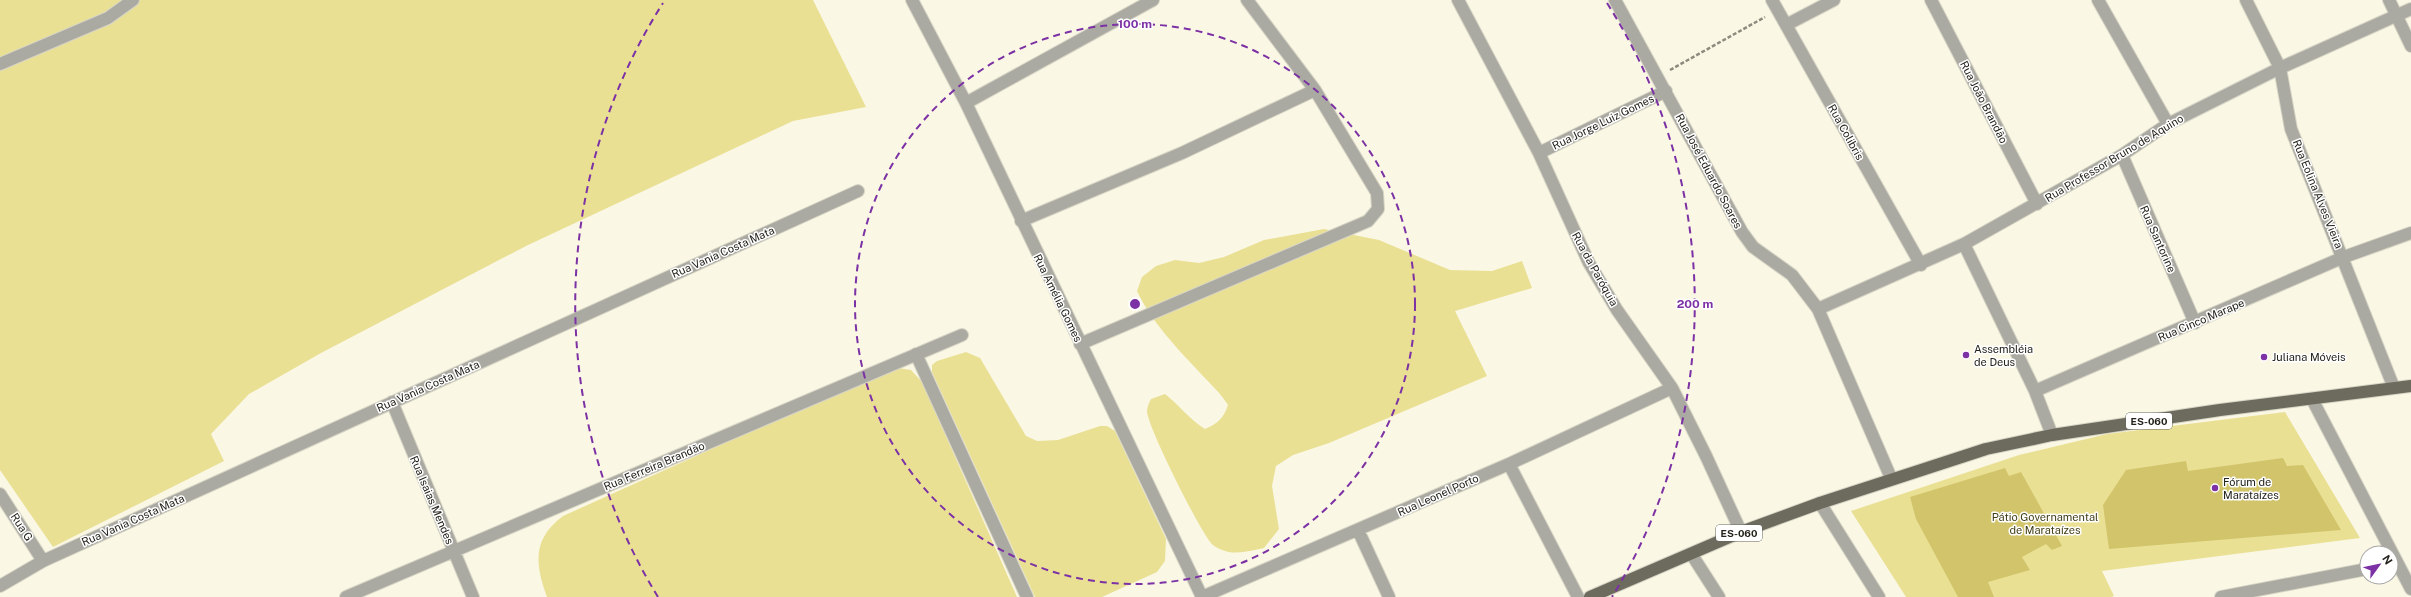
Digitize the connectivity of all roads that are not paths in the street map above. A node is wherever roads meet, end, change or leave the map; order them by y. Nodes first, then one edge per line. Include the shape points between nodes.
1 (133, 0) edge
2 (912, 0) edge
3 (1153, 0) edge
4 (1247, 0) edge
5 (1458, 0) edge
6 (1615, 0) edge
7 (1834, 0) edge
8 (1931, 0) edge
9 (2098, 0) edge
10 (2246, 0) edge
11 (2389, 0) edge
12 (1775, 5) edge
13 (2411, 9) edge
14 (2397, 16) junction
15 (1786, 26) junction
16 (2411, 46) edge
17 (0, 64) edge
18 (2280, 68) junction
19 (1315, 90) junction
20 (1666, 91) junction
21 (966, 103) junction
22 (2168, 124) junction
23 (1539, 153) junction
24 (2122, 155) junction
25 (858, 190) dead end
26 (2037, 204) junction
27 (1021, 221) junction
28 (2411, 233) edge
29 (1964, 244) junction
30 (2344, 257) junction
31 (1921, 265) junction
32 (1818, 309) junction
33 (2195, 323) junction
34 (962, 335) dead end
35 (1080, 344) junction
36 (916, 354) junction
37 (2411, 386) edge
38 (1672, 388) junction
39 (2394, 388) junction
40 (2035, 391) junction
41 (2312, 399) junction
42 (392, 402) junction
43 (2052, 434) junction
44 (1509, 464) junction
45 (1891, 478) junction
46 (0, 494) edge
47 (1820, 503) junction
48 (1358, 530) junction
49 (1741, 532) junction
50 (2385, 545) edge
51 (454, 552) junction
52 (1692, 555) junction
53 (43, 561) junction
54 (2411, 561) edge
55 (2399, 563) edge
56 (2399, 570) edge
57 (2359, 571) edge
58 (0, 586) edge
59 (2411, 589) edge
60 (346, 597) edge
61 (473, 597) edge
62 (1027, 597) edge
63 (1202, 597) edge
64 (1389, 597) edge
65 (1578, 597) edge
66 (1590, 597) edge
67 (1719, 597) edge
68 (1879, 597) edge
69 (2221, 597) edge

1 - 17 street via 108,18
2 - 21 street, Rua Amélia Gomes
3 - 21 street
4 - 19 street
5 - 23 street, Rua da Paróquia
6 - 20 street, Rua José Eduardo Soares
7 - 15 street
8 - 26 street, Rua João Brandão
9 - 22 street
10 - 18 street, Rua Eolina Alves Vieira
11 - 14 street
12 - 15 street, Rua Colibris
13 - 14 street, Rua Professor Bruno de Aquino
14 - 16 street
14 - 18 street, Rua Professor Bruno de Aquino
15 - 31 street, Rua Colibris
18 - 22 street, Rua Professor Bruno de Aquino
18 - 30 street, Rua Eolina Alves Vieira via 2291,129
19 - 27 street via 1182,153
19 - 35 street via 1377,193 1378,209 1368,221
20 - 23 street, Rua Jorge Luiz Gomes
20 - 32 street, Rua José Eduardo Soares via 1742,232 1754,248 1792,275
21 - 27 street, Rua Amélia Gomes
22 - 24 street, Rua Professor Bruno de Aquino
23 - 38 street, Rua da Paróquia via 1572,228 1603,287
24 - 26 street, Rua Professor Bruno de Aquino
24 - 33 street, Rua Santorine
25 - 42 street, Rua Vania Costa Mata
26 - 29 street, Rua Professor Bruno de Aquino
27 - 35 street, Rua Amélia Gomes
28 - 30 street, Rua Cinco Marape
29 - 31 street, Rua Professor Bruno de Aquino
29 - 40 street
30 - 33 street, Rua Cinco Marape
30 - 39 street, Rua Eolina Alves Vieira
31 - 32 street, Rua Professor Bruno de Aquino
32 - 45 street, Rua José Eduardo Soares
33 - 40 street, Rua Cinco Marape
34 - 36 street, Rua Ferreira Brandão
35 - 63 street, Rua Amélia Gomes
36 - 51 street, Rua Ferreira Brandão
36 - 62 street
37 - 39 main road, ES-060
38 - 44 street, Rua Leonel Porto
38 - 49 street, Rua da Paróquia
39 - 41 main road, ES-060
40 - 43 street
41 - 43 main road, ES-060
41 - 50 street
42 - 51 street, Rua Isaias Mendes
42 - 53 street, Rua Vania Costa Mata
43 - 45 main road, ES-060 via 1986,449
44 - 48 street, Rua Leonel Porto
44 - 65 street
45 - 47 main road, ES-060
46 - 53 street, Rua G
47 - 49 main road, ES-060
47 - 68 street
48 - 63 street, Rua Leonel Porto
48 - 64 street
49 - 52 main road, ES-060
51 - 60 street, Rua Ferreira Brandão
51 - 61 street, Rua Isaias Mendes
52 - 66 main road, ES-060
52 - 67 street
53 - 58 street, Rua Vania Costa Mata
54 - 55 street
56 - 59 street
57 - 69 street

